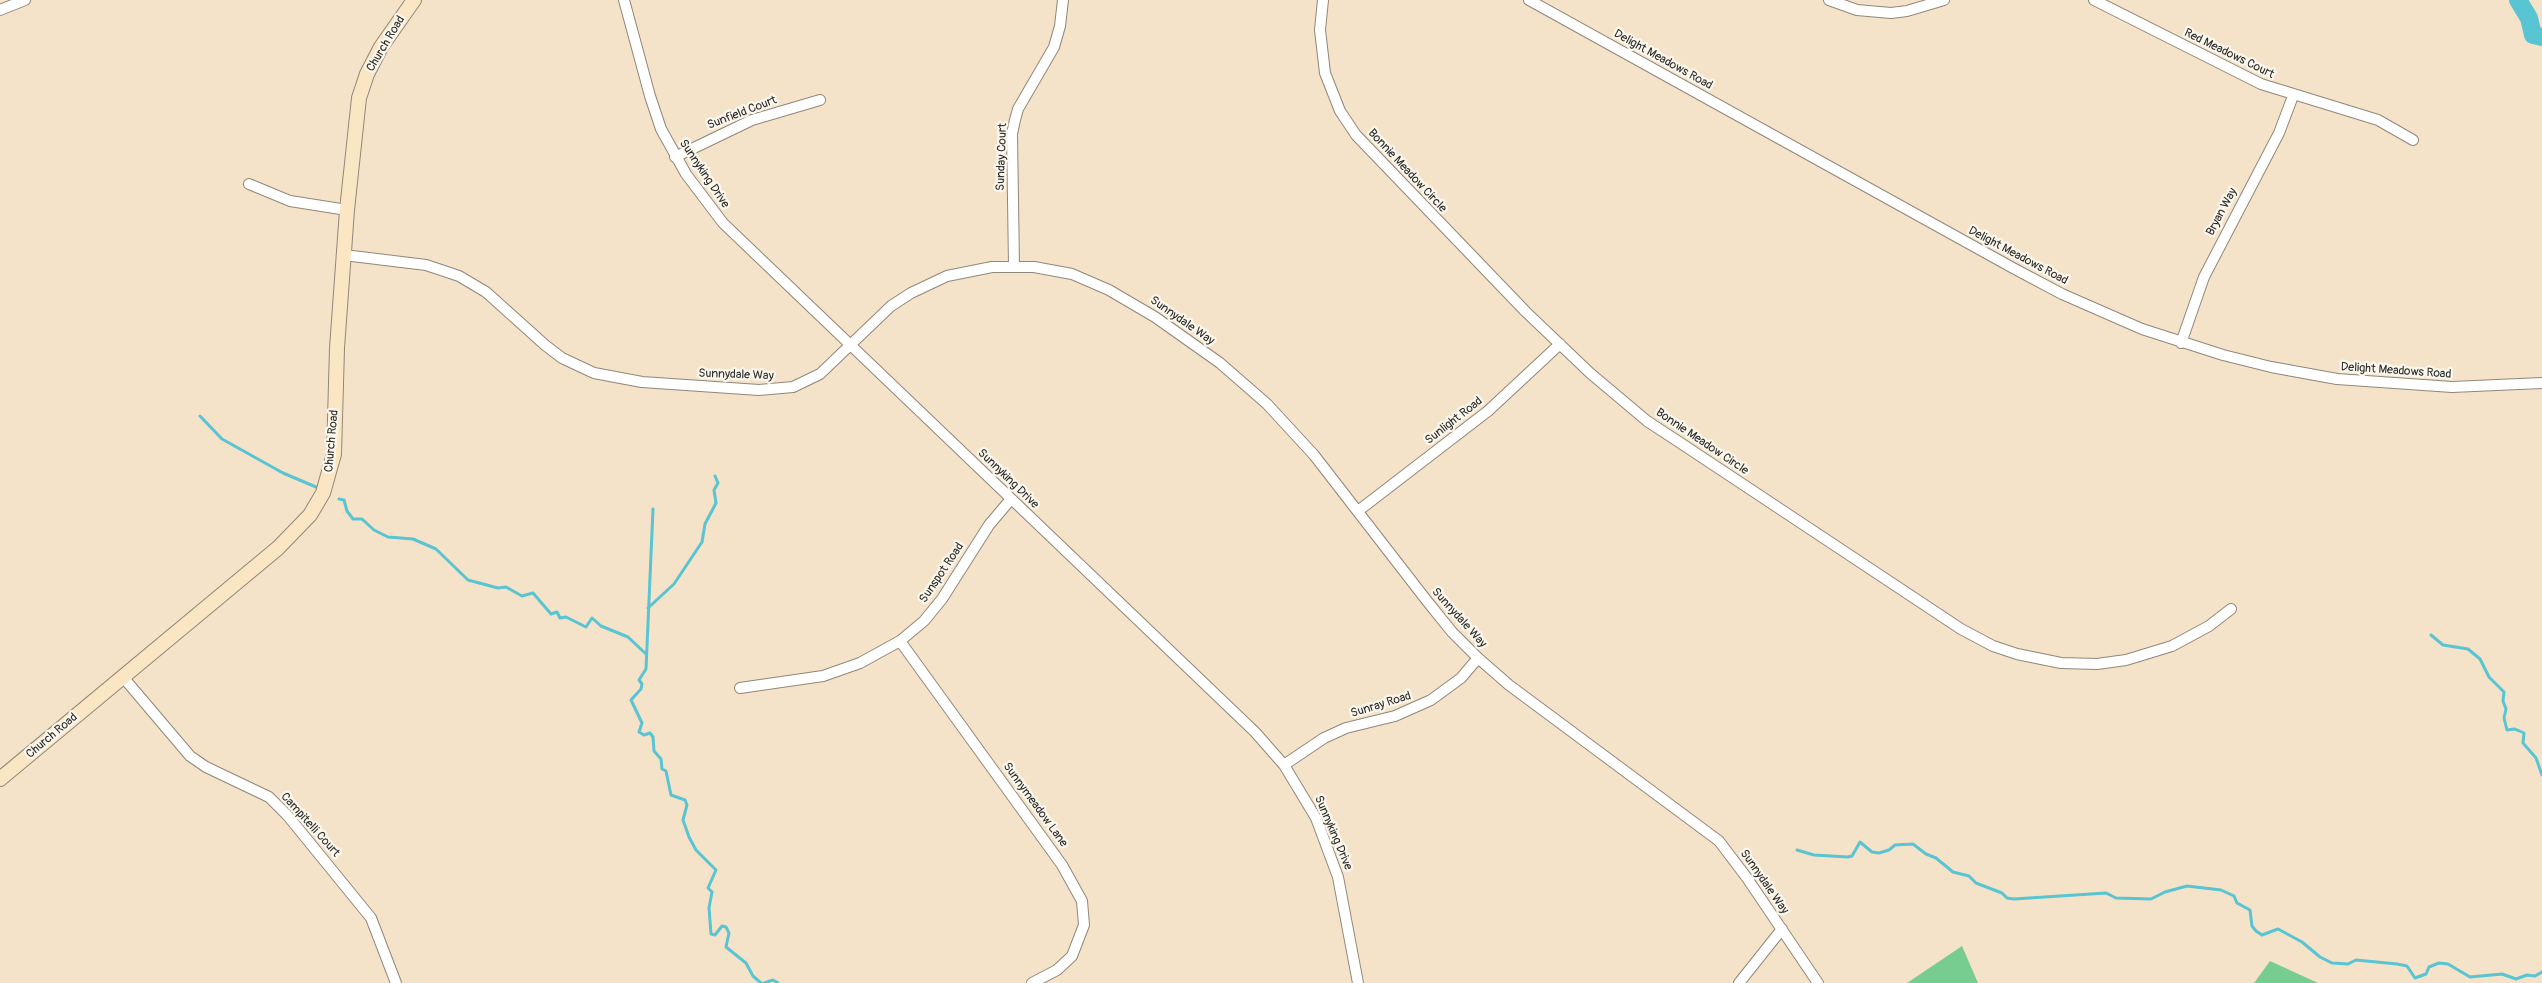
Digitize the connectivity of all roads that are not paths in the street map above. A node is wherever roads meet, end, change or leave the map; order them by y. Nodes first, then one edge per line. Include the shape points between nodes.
1 (25, 0) edge
2 (414, 0) edge
3 (624, 0) edge
4 (1063, 0) edge
5 (1323, 0) edge
6 (1529, 0) edge
7 (1828, 0) edge
8 (1944, 0) edge
9 (2094, 0) edge
10 (0, 9) edge
11 (2293, 96) junction
12 (820, 100) dead end
13 (2413, 140) dead end
14 (675, 157) junction
15 (249, 184) dead end
16 (347, 210) junction
17 (344, 255) junction
18 (1014, 266) junction
19 (2181, 343) junction
20 (1560, 344) junction
21 (850, 346) junction
22 (2542, 382) edge
23 (1011, 499) junction
24 (1358, 511) junction
25 (2231, 609) dead end
26 (900, 641) junction
27 (1478, 658) junction
28 (123, 677) junction
29 (740, 688) dead end
30 (1284, 765) junction
31 (0, 779) edge
32 (1782, 929) junction
33 (396, 983) edge
34 (1032, 983) edge
35 (1358, 983) edge
36 (1739, 983) edge
37 (1818, 983) edge

1 - 10 street
2 - 16 street, Church Road via 381,47 363,85 354,129
3 - 14 street, Sunnyking Drive via 650,96
4 - 18 street, Sunday Court via 1054,47 1018,110 1012,134
5 - 20 street, Bonnie Meadow Circle via 1320,30 1325,73 1346,122 1375,157
6 - 19 street, Delight Meadows Road via 2054,290
7 - 8 street via 1857,10 1892,13
9 - 11 street, Red Meadows Court via 2232,72
11 - 13 street, Red Meadows Court via 2378,120
11 - 19 street, Bryan Way via 2279,133 2204,277
12 - 14 street, Sunfield Court via 752,120
14 - 21 street, Sunnyking Drive via 698,193 723,223
15 - 16 street via 290,201
16 - 17 street, Church Road
17 - 21 street, Sunnydale Way via 426,265 459,276 486,292 562,358 578,367 614,378 777,390 794,387 820,374
17 - 28 street, Church Road via 334,454 324,493 310,515 288,539
18 - 21 street, Sunnydale Way via 970,271 928,284 891,306
18 - 24 street, Sunnydale Way via 1052,269 1090,282 1130,301 1190,341 1266,404 1314,455
19 - 22 street, Delight Meadows Road via 2271,367 2347,380 2452,387
20 - 24 street, Sunlight Road via 1488,411
20 - 25 street, Bonnie Meadow Circle via 1647,421 1961,629 1993,646 2061,663 2111,662 2172,646 2209,626
21 - 23 street, Sunnyking Drive
23 - 26 street, Sunspot Road via 989,525 942,599 924,621
23 - 30 street, Sunnyking Drive via 1255,732
24 - 27 street, Sunnydale Way via 1447,626
26 - 29 street, Sunspot Road via 860,663 823,676
26 - 34 street, Sunnymeadow Lane via 1062,865 1082,901 1084,925 1072,956 1057,970
27 - 30 street, Sunray Road via 1461,678 1432,700 1395,716 1346,728 1324,738
27 - 32 street, Sunnydale Way via 1719,841
28 - 31 street, Church Road
28 - 33 street, Campitelli Court via 190,756 269,797 288,816 370,918
30 - 35 street, Sunnyking Drive via 1316,818 1338,877
32 - 36 street
32 - 37 street, Sunnydale Way

